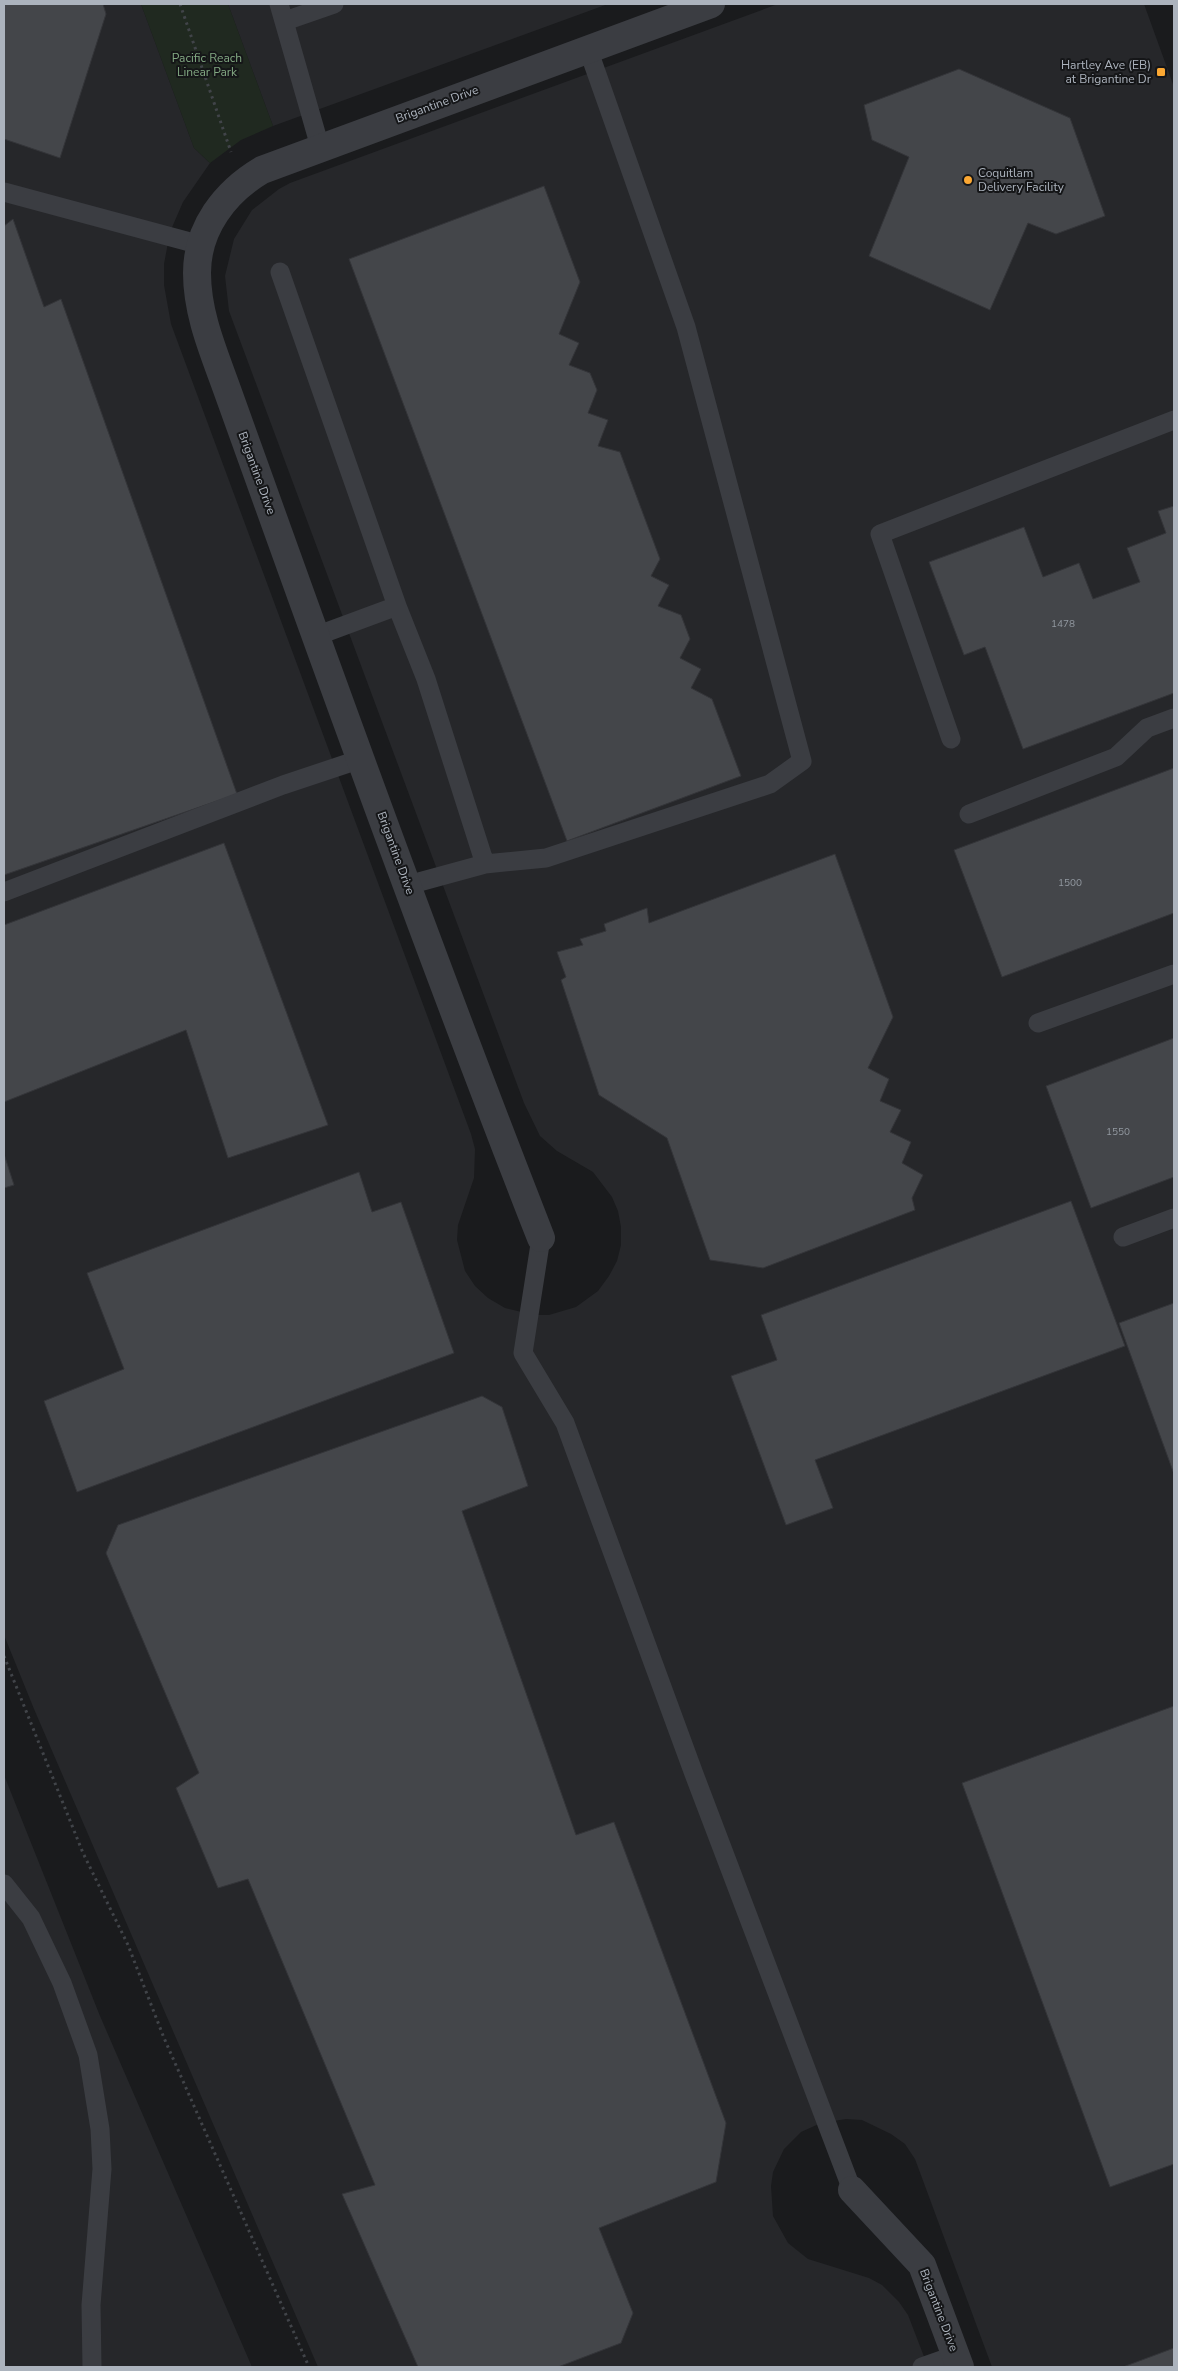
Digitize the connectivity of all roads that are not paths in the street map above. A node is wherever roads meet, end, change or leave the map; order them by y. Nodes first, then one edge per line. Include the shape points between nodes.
1 (334, 4) edge
2 (711, 4) edge
3 (282, 12) edge
4 (588, 50) junction
5 (320, 146) junction
6 (4, 192) edge
7 (200, 245) junction
8 (280, 272) dead end
9 (1174, 420) edge
10 (397, 606) junction
11 (316, 636) junction
12 (1174, 718) edge
13 (951, 739) dead end
14 (361, 759) junction
15 (969, 814) dead end
16 (485, 864) junction
17 (408, 885) junction
18 (4, 892) edge
19 (1174, 974) edge
20 (1038, 1023) dead end
21 (1174, 1218) edge
22 (1123, 1237) dead end
23 (541, 1238) joint
24 (4, 1884) edge
25 (852, 2190) joint
26 (958, 2361) edge
27 (92, 2367) edge
28 (922, 2367) edge

1 - 3 lane
2 - 4 street, Brigantine Drive
3 - 5 lane
4 - 5 street, Brigantine Drive
4 - 16 lane via 686,327 802,761 770,784 546,858
5 - 7 street, Brigantine Drive via 273,164 242,184 216,210
6 - 7 lane
7 - 11 street, Brigantine Drive via 197,274 201,316
8 - 10 lane
9 - 13 lane via 880,534
10 - 11 lane
10 - 16 lane via 426,679
11 - 14 street, Brigantine Drive
12 - 15 lane via 1147,728 1116,757
14 - 17 street, Brigantine Drive
14 - 18 lane via 274,788
16 - 17 lane
17 - 23 street, Brigantine Drive
19 - 20 lane
21 - 22 lane
23 - 25 lane via 523,1353 565,1423
24 - 27 lane via 31,1918 62,1983 88,2055 100,2129 102,2169 91,2305
25 - 26 street, Brigantine Drive via 922,2264
26 - 28 lane

